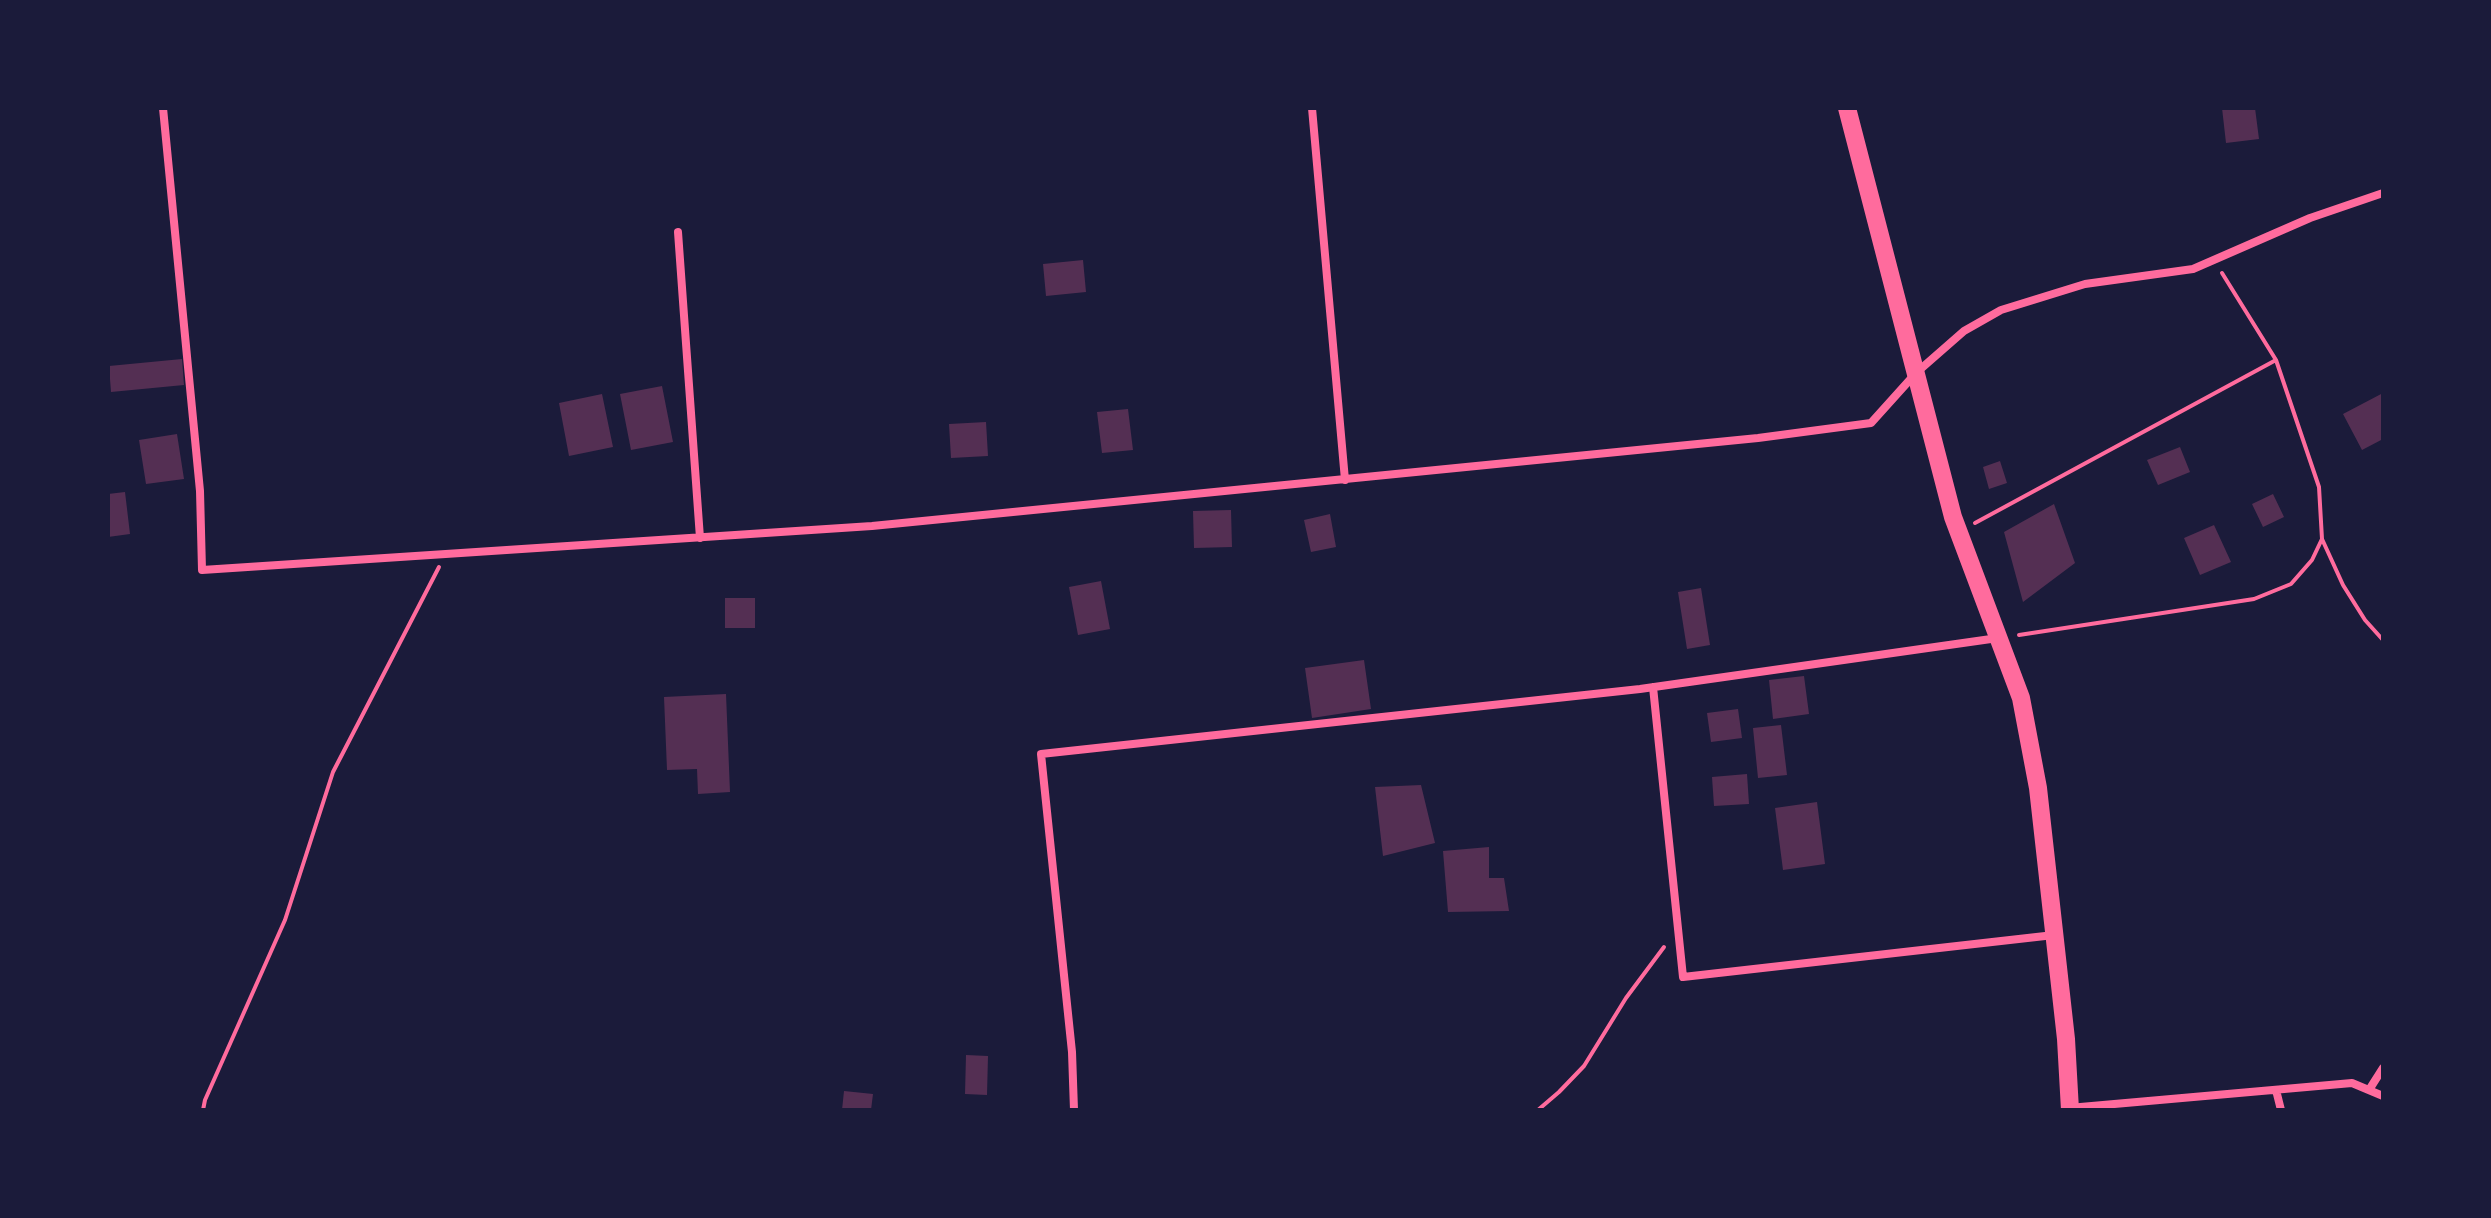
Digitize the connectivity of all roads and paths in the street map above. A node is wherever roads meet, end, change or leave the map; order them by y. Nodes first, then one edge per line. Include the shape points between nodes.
1 (163, 108) edge
2 (1312, 108) edge
3 (1847, 108) edge
4 (2383, 193) edge
5 (678, 232) dead end
6 (2214, 260) junction
7 (2276, 360) junction
8 (1916, 373) junction
9 (1345, 480) junction
10 (1958, 532) junction
11 (700, 538) junction
12 (2322, 539) junction
13 (445, 554) junction
14 (1999, 638) junction
15 (2383, 640) edge
16 (1653, 687) junction
17 (1678, 930) junction
18 (2054, 935) junction
19 (2383, 1068) edge
20 (2276, 1090) junction
21 (2369, 1090) junction
22 (2383, 1096) edge
23 (2070, 1109) edge
24 (203, 1110) edge
25 (1074, 1110) edge
26 (1538, 1110) edge
27 (2281, 1110) edge

1 - 13 street via 200,491 202,570
2 - 9 street
3 - 8 main road
4 - 6 street
5 - 11 street
6 - 7 path
6 - 8 street via 2193,269 2085,284 2001,310 1964,331
7 - 10 path
7 - 12 path via 2319,487
8 - 9 street via 1871,423
8 - 10 main road
9 - 11 street
10 - 14 main road
11 - 13 street
12 - 14 path via 2291,584 2254,599
12 - 15 path via 2343,585
13 - 24 path via 333,772 285,920
14 - 16 street
14 - 18 main road via 2021,698 2035,773
16 - 17 street
16 - 25 street via 1041,754
17 - 18 street via 1683,977
17 - 26 path via 1626,998 1584,1066
18 - 23 main road
19 - 21 street
20 - 21 street via 2352,1083
20 - 23 street
20 - 27 street
21 - 22 street

